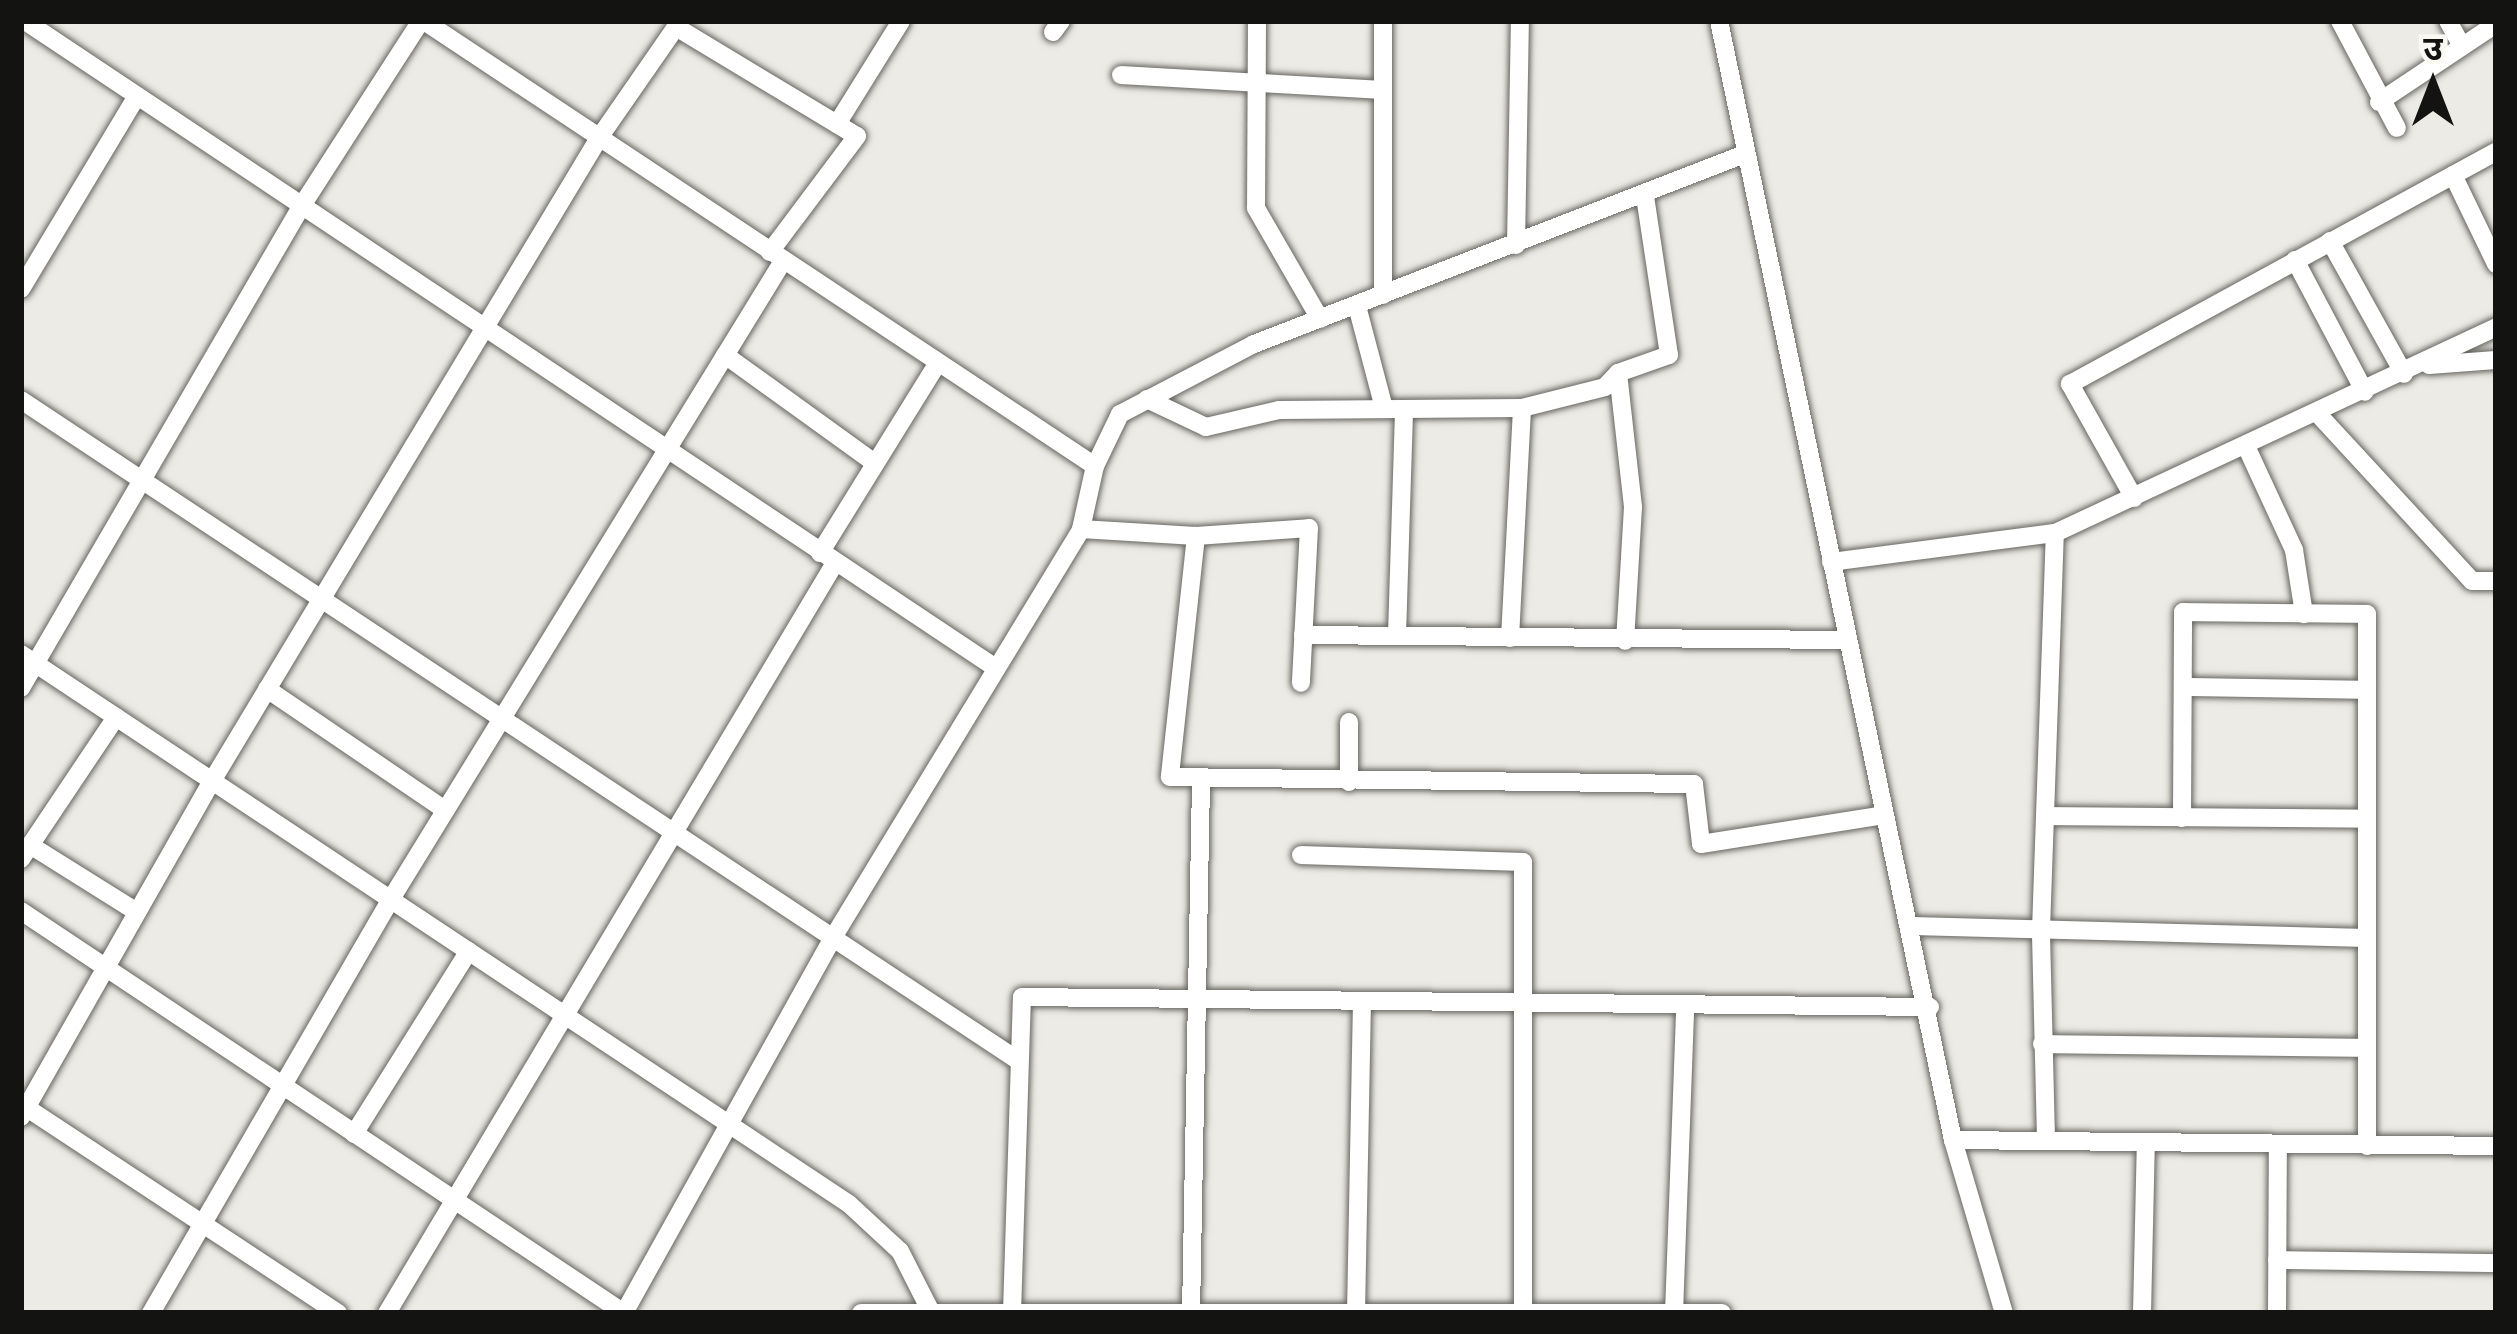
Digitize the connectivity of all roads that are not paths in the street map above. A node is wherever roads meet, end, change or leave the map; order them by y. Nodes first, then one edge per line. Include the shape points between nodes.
1 (422, 21) edge
2 (901, 21) edge
3 (1257, 21) edge
4 (1383, 21) edge
5 (1520, 21) edge
6 (1719, 21) edge
7 (2340, 21) edge
8 (2448, 21) edge
9 (30, 23) edge
10 (678, 24) edge
11 (2496, 24) edge
12 (2462, 46) junction
13 (1120, 75) dead end
14 (1257, 83) junction
15 (1383, 90) junction
16 (137, 96) junction
17 (2379, 102) junction
18 (837, 124) junction
19 (2397, 128) dead end
20 (599, 139) junction
21 (2496, 152) edge
22 (1742, 155) junction
23 (2453, 175) junction
24 (1645, 197) junction
25 (301, 207) junction
26 (2330, 241) junction
27 (1516, 245) junction
28 (776, 257) junction
29 (2295, 260) junction
30 (2496, 264) edge
31 (21, 289) edge
32 (1383, 295) junction
33 (1357, 306) junction
34 (1320, 319) junction
35 (2494, 328) edge
36 (484, 330) junction
37 (724, 356) junction
38 (2496, 358) edge
39 (937, 364) junction
40 (2413, 370) junction
41 (1618, 373) junction
42 (2365, 392) junction
43 (1147, 399) junction
44 (21, 400) edge
45 (1522, 407) junction
46 (1394, 409) junction
47 (2318, 414) junction
48 (2246, 446) junction
49 (666, 451) junction
50 (875, 463) junction
51 (1095, 466) junction
52 (143, 479) junction
53 (2134, 498) junction
54 (1081, 530) junction
55 (2055, 533) junction
56 (1196, 536) junction
57 (828, 558) junction
58 (1831, 562) junction
59 (2496, 581) edge
60 (323, 596) junction
61 (2304, 614) junction
62 (1396, 634) junction
63 (1304, 635) junction
64 (1510, 638) junction
65 (1845, 640) junction
66 (1625, 641) junction
67 (28, 659) edge
68 (996, 668) junction
69 (1301, 683) dead end
70 (2183, 687) junction
71 (21, 688) edge
72 (267, 689) junction
73 (2367, 690) junction
74 (504, 715) junction
75 (116, 717) junction
76 (1349, 722) dead end
77 (212, 781) junction
78 (1202, 781) junction
79 (1349, 782) junction
80 (445, 810) junction
81 (1884, 815) junction
82 (2048, 817) junction
83 (2182, 818) junction
84 (2367, 819) junction
85 (674, 826) junction
86 (26, 852) edge
87 (1301, 855) dead end
88 (391, 898) junction
89 (21, 911) edge
90 (137, 912) junction
91 (1912, 926) junction
92 (2041, 930) junction
93 (834, 936) junction
94 (2367, 938) junction
95 (469, 951) junction
96 (106, 967) junction
97 (1201, 1000) junction
98 (1362, 1000) junction
99 (1528, 1004) junction
100 (1685, 1006) junction
101 (1930, 1007) junction
102 (561, 1011) junction
103 (2042, 1044) junction
104 (2367, 1048) junction
105 (1019, 1061) junction
106 (282, 1086) junction
107 (23, 1109) edge
108 (729, 1124) junction
109 (354, 1134) junction
110 (2046, 1139) junction
111 (1952, 1141) junction
112 (2146, 1142) junction
113 (2278, 1144) junction
114 (2367, 1146) junction
115 (2496, 1146) edge
116 (452, 1201) junction
117 (203, 1224) junction
118 (2277, 1260) junction
119 (2496, 1263) edge
120 (930, 1310) edge
121 (1012, 1310) edge
122 (1190, 1311) edge
123 (1673, 1311) edge
124 (1356, 1312) edge
125 (1523, 1312) edge
126 (151, 1313) edge
127 (338, 1313) edge
128 (387, 1313) edge
129 (624, 1313) edge
130 (860, 1313) edge
131 (1722, 1313) edge
132 (2004, 1313) edge
133 (2142, 1313) edge
134 (2277, 1313) edge

1 - 20 street
1 - 25 street
2 - 18 street
3 - 14 street
4 - 15 street
5 - 27 street
6 - 22 street
7 - 17 street
8 - 12 street
9 - 16 street
10 - 18 street
10 - 20 street
11 - 12 street
12 - 17 street
13 - 14 street
14 - 15 street
14 - 34 street via 1256,208
15 - 32 street
16 - 25 street
16 - 31 street
17 - 19 street
18 - 28 street via 857,136
20 - 28 street
20 - 36 street
21 - 23 street
22 - 24 street
22 - 58 street
23 - 26 street
23 - 30 street
24 - 27 street
24 - 41 street via 1669,355
25 - 36 street
25 - 52 street
26 - 29 street
26 - 40 street
27 - 32 street
28 - 37 street
28 - 39 street
29 - 42 street
29 - 53 street via 2070,384
32 - 33 street
33 - 34 street
33 - 46 street
34 - 43 street
35 - 38 street
35 - 40 street
36 - 49 street
36 - 60 street
37 - 49 street
37 - 50 street
38 - 40 street
39 - 50 street
39 - 51 street
40 - 42 street
41 - 45 street via 1605,387
41 - 66 street via 1633,507
42 - 47 street
43 - 46 street via 1206,427 1279,410
43 - 51 street via 1120,414
44 - 52 street
45 - 46 street
45 - 64 street
46 - 62 street
47 - 48 street
47 - 59 street via 2472,581
48 - 53 street
48 - 61 street via 2294,550
49 - 57 street
49 - 74 street
50 - 57 street
51 - 54 street
52 - 60 street
52 - 67 street
53 - 55 street
54 - 56 street
54 - 68 street
55 - 58 street
55 - 82 street
56 - 63 street via 1309,528
56 - 78 street via 1170,777
57 - 68 street
57 - 85 street
58 - 65 street
60 - 72 street
60 - 74 street
61 - 70 street via 2183,612
61 - 73 street via 2367,614
62 - 63 street
62 - 64 street
63 - 69 street
64 - 66 street
65 - 66 street
65 - 81 street
67 - 71 street
67 - 75 street
68 - 93 street
70 - 73 street
70 - 83 street
72 - 77 street
72 - 80 street
73 - 84 street
74 - 80 street
74 - 85 street
75 - 77 street
75 - 86 street
76 - 79 street
77 - 88 street
77 - 90 street
78 - 79 street
78 - 97 street
79 - 81 street via 1694,784 1701,844
80 - 88 street
81 - 91 street
82 - 83 street
82 - 92 street
83 - 84 street
84 - 94 street
85 - 93 street
85 - 102 street
86 - 90 street
87 - 99 street via 1523,862
88 - 95 street
88 - 106 street
89 - 96 street
90 - 96 street
91 - 92 street
91 - 101 street
92 - 94 street
92 - 103 street
93 - 105 street
93 - 108 street
94 - 104 street
95 - 102 street
95 - 109 street
96 - 106 street
96 - 107 street
97 - 98 street
97 - 105 street via 1022,997
97 - 122 street
98 - 99 street
98 - 124 street
99 - 100 street
99 - 125 street
100 - 101 street
100 - 123 street
101 - 111 street
102 - 108 street
102 - 116 street
103 - 104 street
103 - 110 street
104 - 114 street
105 - 121 street
106 - 109 street
106 - 117 street
107 - 117 street
108 - 120 street via 900,1251
108 - 129 street
109 - 116 street
110 - 111 street
110 - 112 street
111 - 132 street
112 - 113 street
112 - 133 street
113 - 114 street
113 - 118 street
114 - 115 street
116 - 128 street
116 - 129 street
117 - 126 street
117 - 127 street
118 - 119 street
118 - 134 street
120 - 121 street
120 - 130 street
121 - 122 street
122 - 124 street
123 - 125 street
123 - 131 street
124 - 125 street

